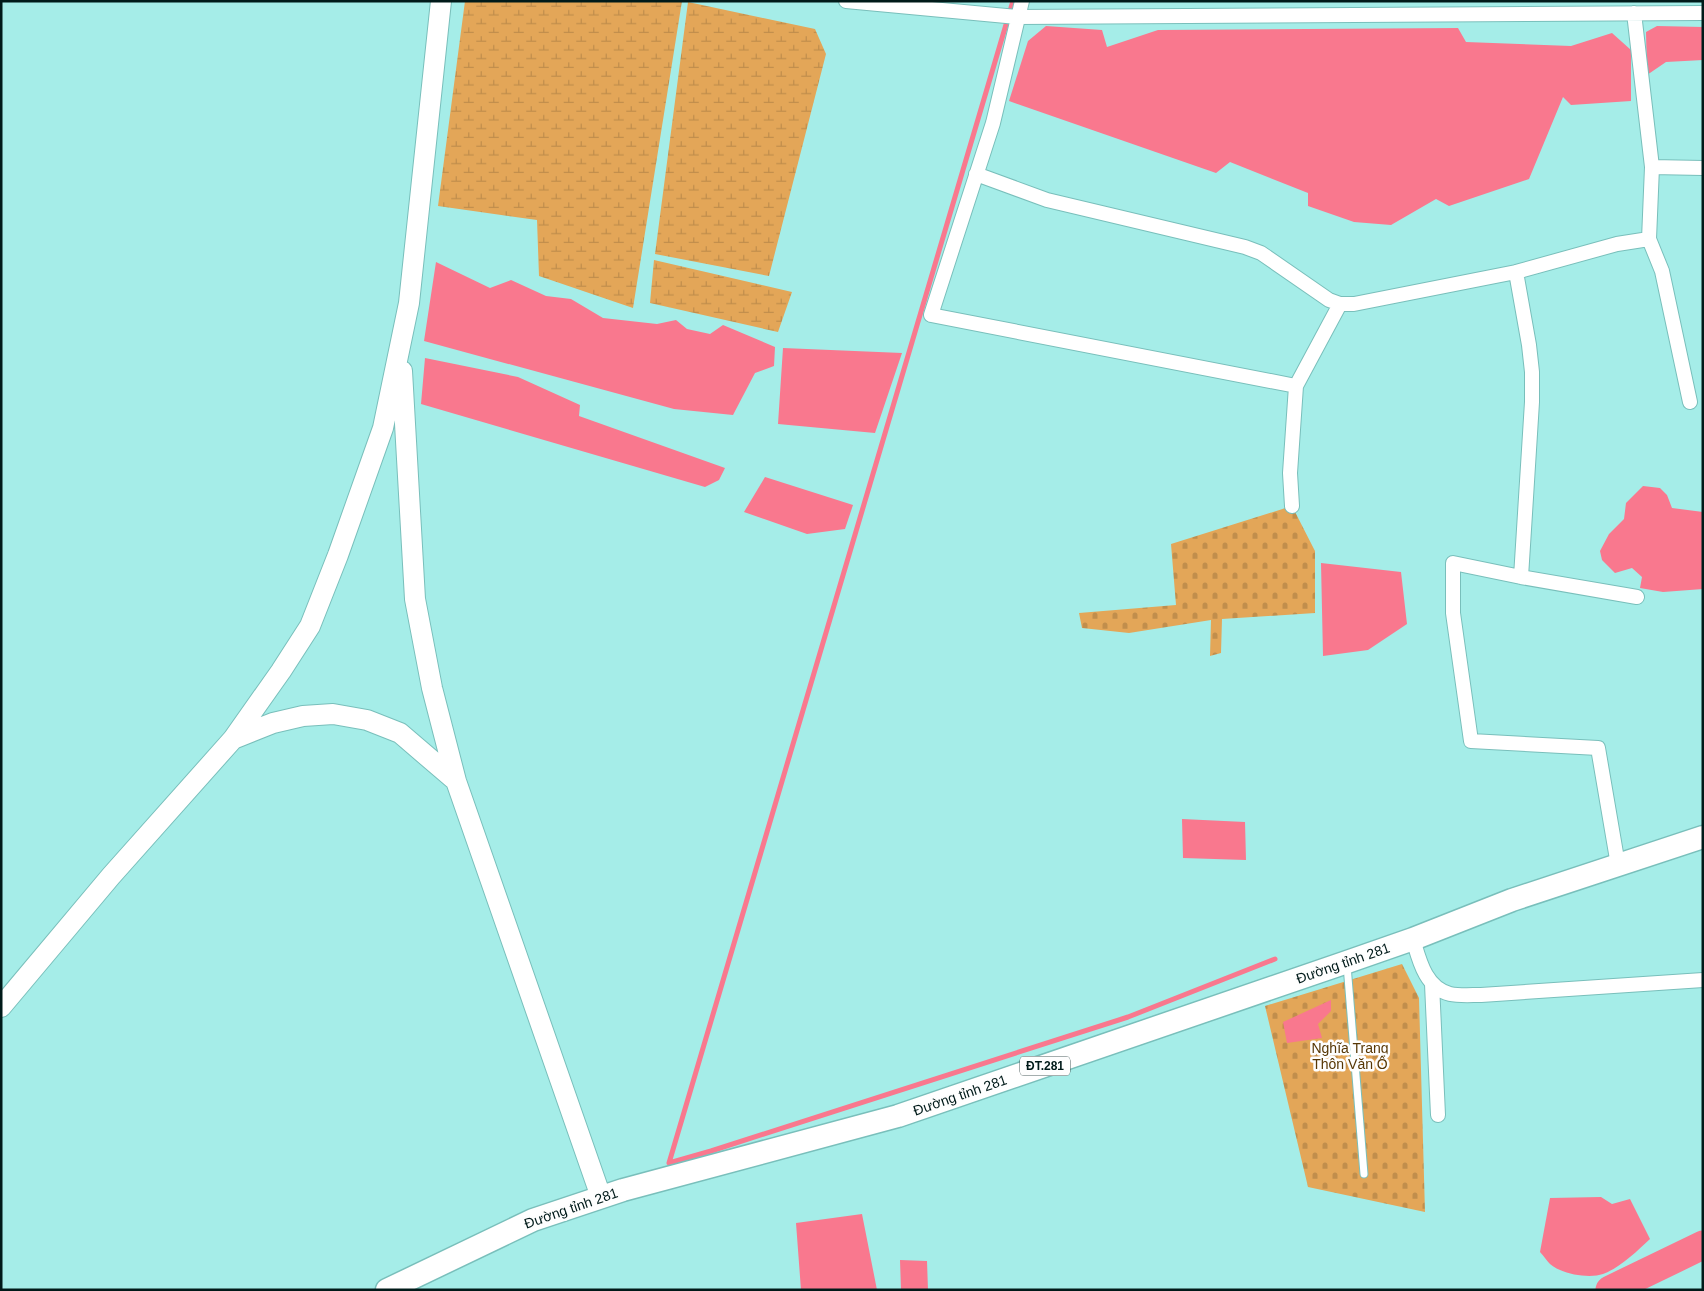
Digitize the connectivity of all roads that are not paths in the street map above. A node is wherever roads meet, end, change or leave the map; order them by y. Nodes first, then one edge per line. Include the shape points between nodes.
1 (441, 1) edge
2 (846, 1) edge
3 (1022, 1) edge
4 (1634, 13) junction
5 (1703, 13) edge
6 (1017, 17) junction
7 (1652, 167) junction
8 (1703, 168) edge
9 (976, 174) junction
10 (1649, 240) junction
11 (1516, 272) junction
12 (1340, 304) junction
13 (401, 346) junction
14 (1296, 386) junction
15 (1690, 402) dead end
16 (1292, 506) dead end
17 (1521, 577) junction
18 (1637, 597) dead end
19 (233, 739) junction
20 (456, 781) junction
21 (1703, 837) edge
22 (1618, 865) junction
23 (1413, 939) junction
24 (1347, 962) junction
25 (1703, 980) edge
26 (1432, 984) junction
27 (1, 1008) edge
28 (1438, 1115) dead end
29 (1364, 1174) dead end
30 (601, 1197) junction
31 (387, 1290) edge

1 - 13 main road via 409,303
2 - 6 street
3 - 6 street
4 - 5 street
4 - 6 street
4 - 7 street
6 - 9 street via 993,123
7 - 8 street
7 - 10 street
9 - 12 street via 1048,200 1245,246 1262,253 1329,300
9 - 14 street via 931,315
10 - 11 street via 1617,244
10 - 15 street via 1662,271
11 - 12 street via 1354,304
11 - 17 street via 1532,372
12 - 14 street
13 - 19 main road via 374,456 310,626
13 - 20 main road via 415,599 432,688
14 - 16 street via 1290,473
17 - 18 street
17 - 22 street via 1454,563 1453,613 1471,741 1598,748
19 - 20 main road via 273,722 303,716 333,714 367,720 400,733
19 - 27 main road via 111,876
20 - 30 main road
21 - 22 main road, Đường tỉnh 281 / ĐT.281
22 - 23 main road, Đường tỉnh 281 / ĐT.281 via 1512,900
23 - 24 main road, Đường tỉnh 281 / ĐT.281
23 - 26 street via 1421,965
24 - 29 lane
24 - 30 main road, Đường tỉnh 281 / ĐT.281 via 898,1116
25 - 26 street via 1481,995 1449,994
26 - 28 street
30 - 31 main road, Đường tỉnh 281 / ĐT.281 via 533,1220

